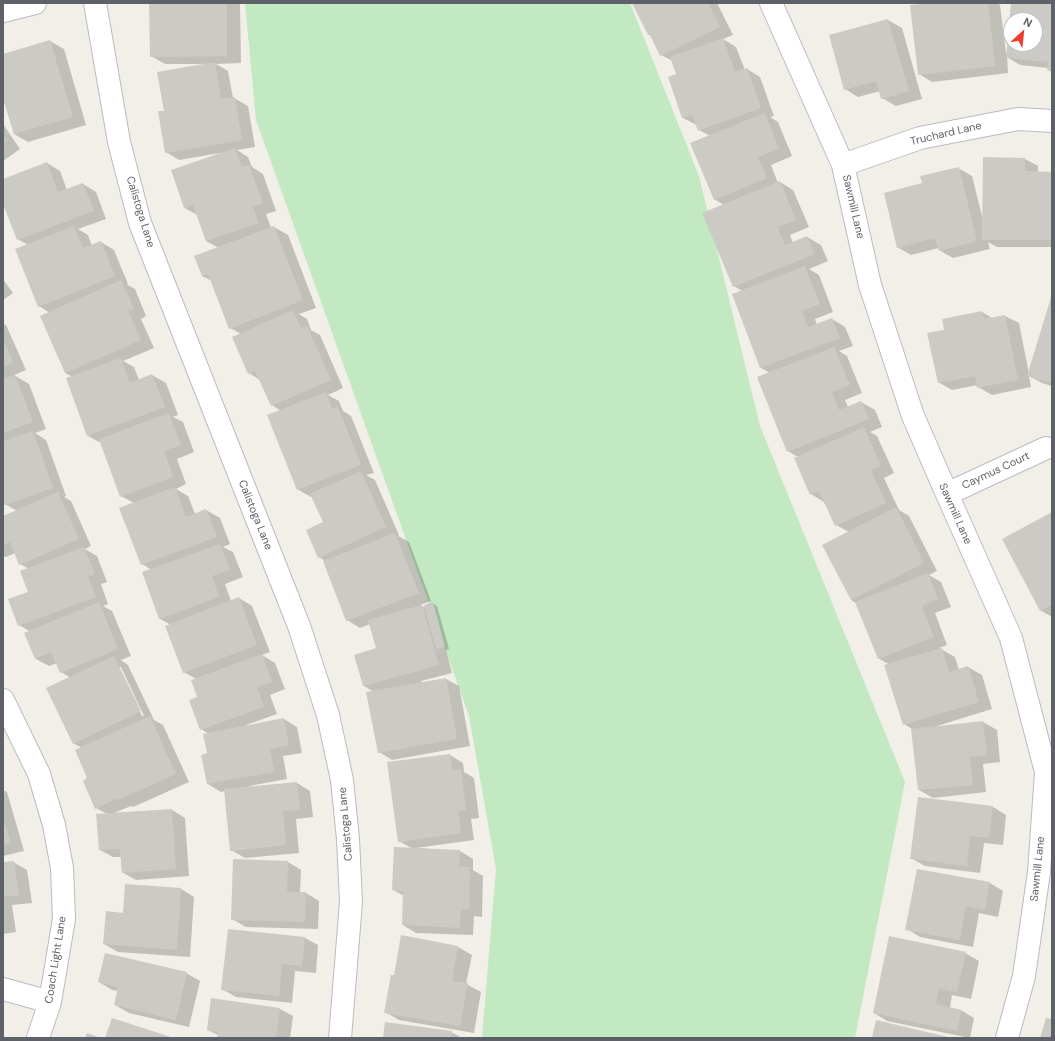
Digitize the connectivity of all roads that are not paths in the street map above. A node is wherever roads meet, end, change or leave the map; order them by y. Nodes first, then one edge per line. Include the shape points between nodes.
1 (35, 3) edge
2 (95, 3) edge
3 (771, 3) edge
4 (3, 11) edge
5 (1052, 121) edge
6 (843, 165) junction
7 (1046, 448) dead end
8 (947, 494) junction
9 (3, 700) edge
10 (1049, 771) edge
11 (3, 989) edge
12 (50, 1002) junction
13 (38, 1038) edge
14 (340, 1038) edge
15 (1007, 1038) edge

1 - 4 street
2 - 14 street, Calistoga Lane via 119,142 140,222 299,626 328,715 342,780 351,902
3 - 6 street, Sawmill Lane
5 - 6 street, Truchard Lane via 1018,118 920,138
6 - 8 street, Sawmill Lane via 870,285 913,416
7 - 8 street, Caymus Court
8 - 10 street, Sawmill Lane via 1011,638
9 - 12 street, Coach Light Lane via 39,774 54,825 62,868 64,919
10 - 15 street, Sawmill Lane via 1039,872 1024,976
11 - 12 street
12 - 13 street, Coach Light Lane

